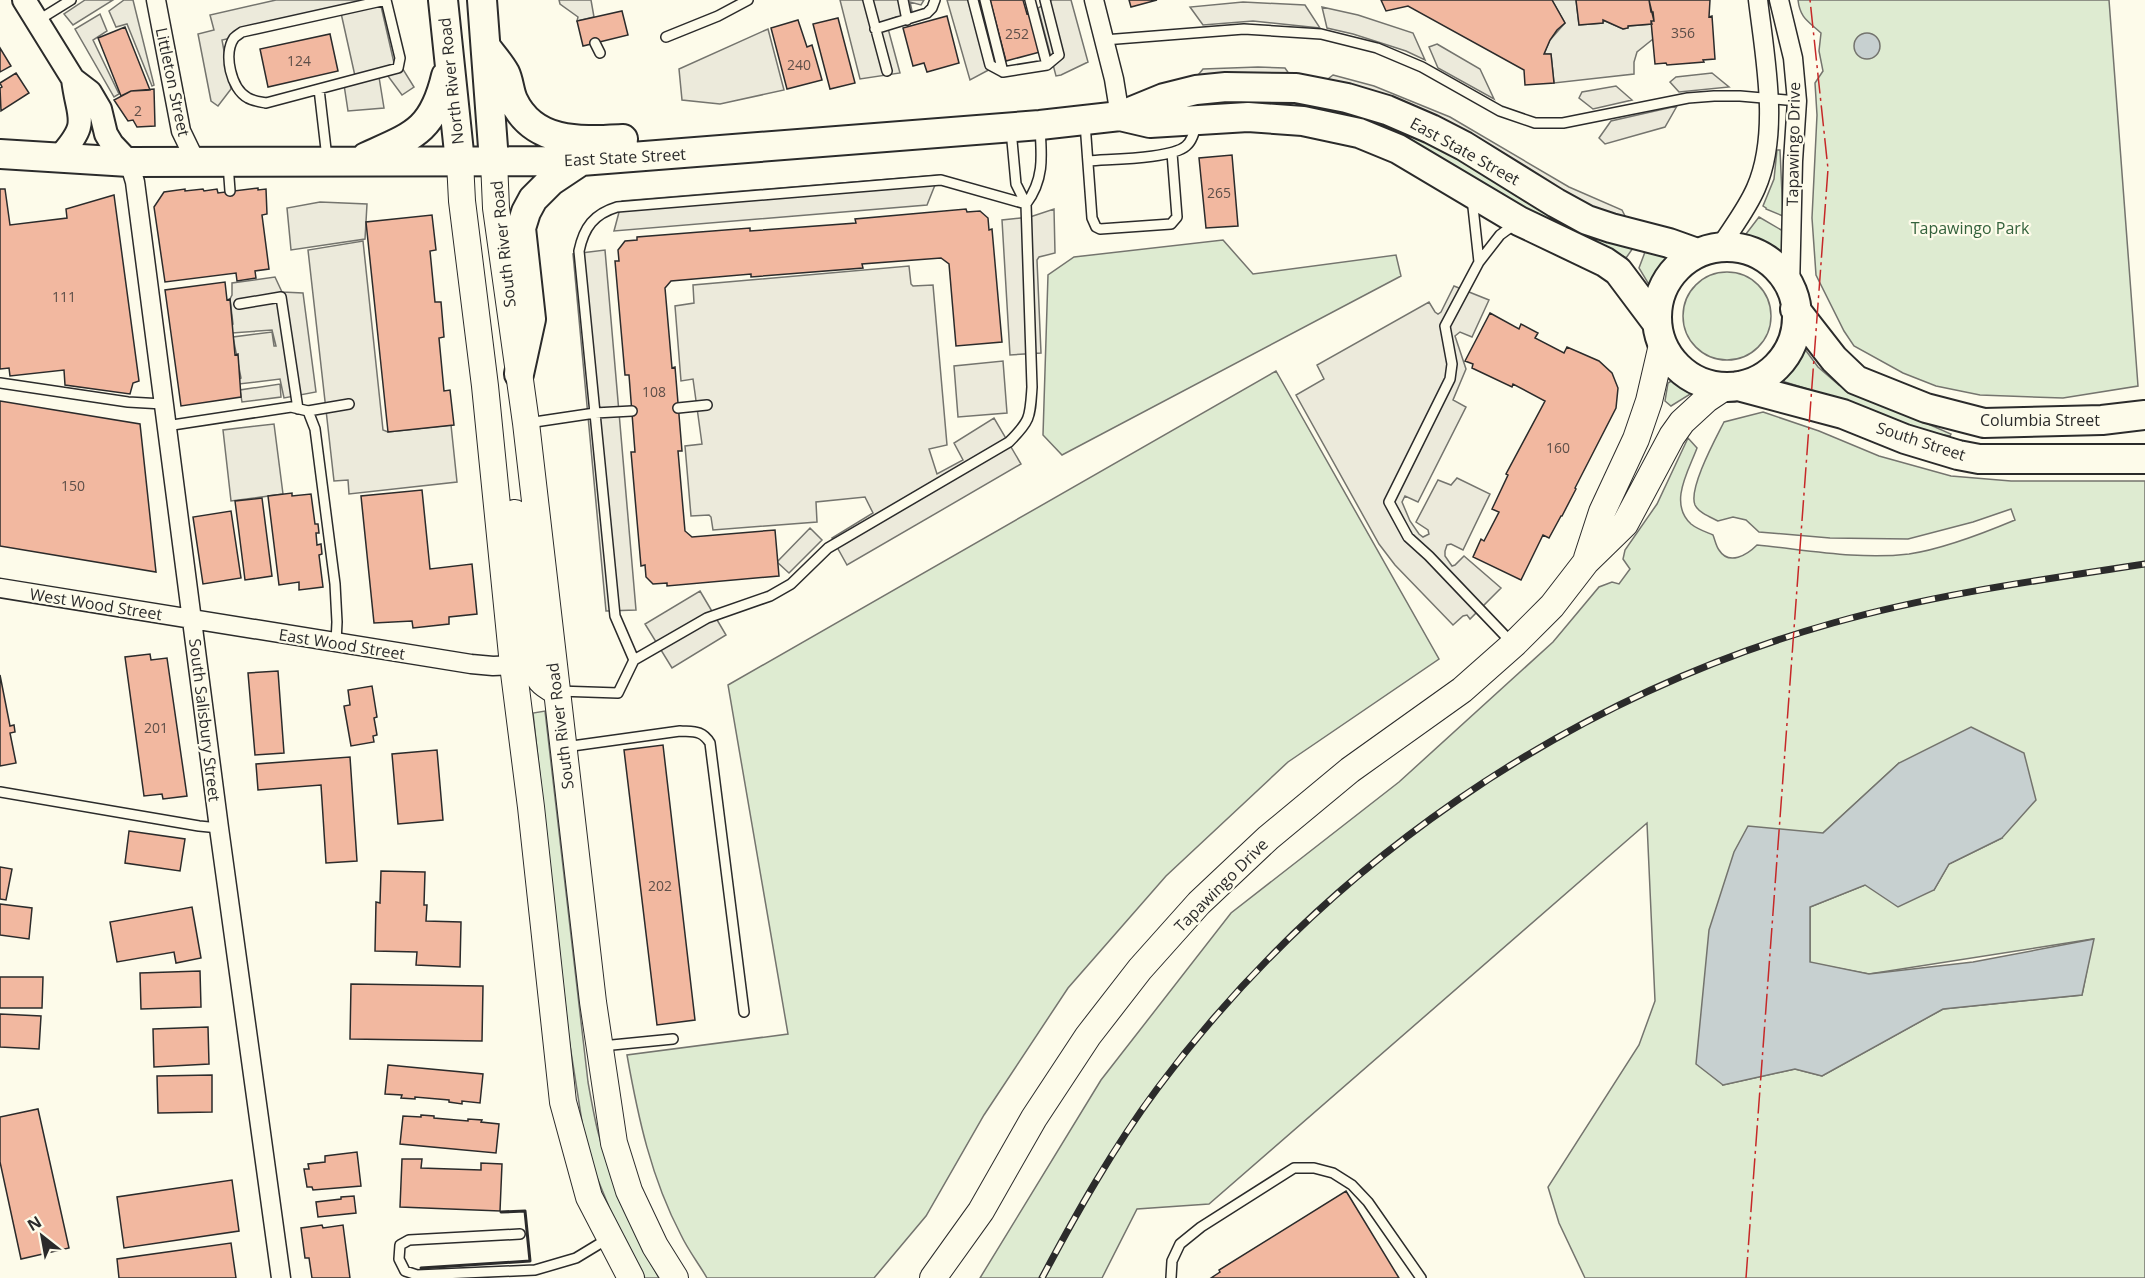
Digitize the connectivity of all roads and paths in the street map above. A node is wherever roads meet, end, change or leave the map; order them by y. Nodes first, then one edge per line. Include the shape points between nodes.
1 (24, 0) edge
2 (71, 0) edge
3 (156, 0) edge
4 (386, 0) edge
5 (443, 0) edge
6 (482, 0) edge
7 (748, 0) edge
8 (867, 0) edge
9 (903, 0) edge
10 (935, 0) edge
11 (973, 0) edge
12 (985, 0) edge
13 (1030, 0) edge
14 (1045, 0) edge
15 (1094, 0) edge
16 (1758, 0) edge
17 (1779, 0) edge
18 (908, 20) junction
19 (37, 21) junction
20 (875, 29) junction
21 (666, 37) dead end
22 (1104, 39) junction
23 (595, 43) dead end
24 (486, 47) junction
25 (600, 53) dead end
26 (449, 62) junction
27 (1047, 65) junction
28 (886, 71) dead end
29 (1003, 72) junction
30 (73, 79) junction
31 (319, 89) junction
32 (1768, 98) junction
33 (1797, 101) junction
34 (1120, 116) junction
35 (1197, 120) junction
36 (1085, 121) junction
37 (1040, 126) junction
38 (1011, 128) junction
39 (725, 151) junction
40 (1172, 153) junction
41 (0, 154) edge
42 (59, 157) junction
43 (228, 161) junction
44 (328, 161) junction
45 (356, 161) junction
46 (494, 161) junction
47 (581, 161) junction
48 (1089, 161) junction
49 (129, 162) junction
50 (196, 162) junction
51 (460, 162) junction
52 (230, 191) dead end
53 (1471, 192) junction
54 (1026, 204) junction
55 (1519, 221) junction
56 (1709, 250) junction
57 (1479, 262) junction
58 (1793, 299) junction
59 (239, 304) dead end
60 (1660, 334) junction
61 (519, 374) junction
62 (0, 383) edge
63 (485, 386) junction
64 (1732, 387) junction
65 (163, 404) junction
66 (349, 404) dead end
67 (707, 405) dead end
68 (678, 408) dead end
69 (303, 410) junction
70 (632, 411) dead end
71 (595, 413) junction
72 (2145, 415) edge
73 (526, 423) junction
74 (166, 426) junction
75 (2145, 459) edge
76 (1586, 562) junction
77 (0, 588) edge
78 (192, 620) junction
79 (336, 643) junction
80 (1514, 645) junction
81 (634, 660) junction
82 (503, 665) junction
83 (556, 691) junction
84 (562, 747) junction
85 (0, 792) edge
86 (219, 828) junction
87 (744, 1012) dead end
88 (673, 1039) dead end
89 (600, 1047) junction
90 (520, 1234) dead end
91 (609, 1238) junction
92 (281, 1278) edge
93 (631, 1278) edge
94 (675, 1278) edge
95 (933, 1278) edge
96 (1171, 1278) edge
97 (1421, 1278) edge

1 - 19 street
2 - 19 lane
3 - 50 street, Littleton Street via 181,131
4 - 31 lane via 400,58 398,68
4 - 31 lane via 242,32 234,39 229,54 232,76 248,98 266,103
5 - 26 main road, North River Road
6 - 24 main road
7 - 21 lane
8 - 20 lane
9 - 18 lane
10 - 18 lane via 927,13
11 - 29 lane via 990,65
12 - 29 lane
13 - 27 lane
14 - 27 lane via 1059,55
15 - 22 street
16 - 32 street, Tapawingo Drive
17 - 33 street, Tapawingo Drive via 1793,58
18 - 20 lane
19 - 30 street
20 - 28 lane
22 - 32 lane via 1244,29 1321,34 1377,48 1422,67 1500,111 1535,123 1593,119 1688,98
22 - 34 street
23 - 25 lane
24 - 39 main road via 506,75 513,100 526,118 544,131 563,139 588,141 675,136
24 - 46 main road
26 - 45 main road via 442,94 424,126 412,136
26 - 51 main road, North River Road
27 - 29 lane
30 - 42 street via 81,122 73,141
30 - 49 street via 90,92 100,109 106,134
31 - 44 lane
32 - 33 lane
32 - 56 street, Tapawingo Drive via 1766,149 1757,187 1748,204
33 - 58 street, Tapawingo Drive via 1792,161
34 - 35 main road, East State Street via 1150,123
34 - 36 main road, East State Street
34 - 56 main road, East State Street via 1164,98 1226,87 1296,88 1347,98 1431,129 1587,220
35 - 40 lane via 1193,137
35 - 53 main road, East State Street via 1248,117 1303,121 1359,133 1398,149
36 - 37 main road, East State Street
36 - 48 lane
37 - 38 main road, East State Street
37 - 54 lane via 1040,176
38 - 39 main road, East State Street
38 - 54 lane via 1016,184
39 - 47 main road, East State Street
40 - 48 lane
40 - 48 lane via 1177,217 1171,224 1096,227 1092,218
41 - 42 main road, East State Street
42 - 49 main road, East State Street
43 - 44 main road, East State Street
43 - 50 main road, East State Street
43 - 52 lane
44 - 45 main road, East State Street
45 - 51 main road, East State Street
46 - 47 main road, East State Street
46 - 51 main road, East State Street
46 - 61 main road, South River Road via 496,208
47 - 61 main road via 551,181 533,200 521,228 531,319
49 - 50 main road, East State Street
49 - 65 street, South Salisbury Street via 135,182
51 - 63 main road, South River Road
53 - 55 main road, East State Street
53 - 57 lane
54 - 71 lane via 941,180 606,210 589,224 579,251
54 - 81 lane via 1032,387 1030,415 1023,428 1009,442 828,548 791,584 770,596 707,618
55 - 57 lane via 1500,235
55 - 60 main road, East State Street via 1618,271
56 - 58 main road via 1742,249 1762,257 1779,271
56 - 60 main road via 1679,265 1666,282 1658,302
57 - 80 lane via 1445,326 1452,364 1450,379 1389,502 1408,537
58 - 64 main road via 1797,331 1779,365 1763,376
58 - 72 main road, Columbia Street via 1834,359 1856,380 1926,408 1984,423
59 - 69 lane via 281,297
60 - 64 main road via 1672,360 1686,373 1702,382
60 - 76 main road, Tapawingo Drive via 1649,401 1636,440 1602,512
61 - 73 main road, South River Road
62 - 65 lane
63 - 82 main road, South River Road
63 - 83 main road via 510,479 534,663 542,683
64 - 75 main road, South Street via 1843,414 1905,440 1979,459
64 - 76 main road, Tapawingo Drive via 1707,399 1682,422 1625,524
65 - 74 street, South Salisbury Street
66 - 69 lane
67 - 68 lane
69 - 74 lane via 291,407
69 - 79 lane via 315,429 335,584
70 - 71 lane
71 - 73 lane
71 - 81 lane via 615,616
73 - 83 main road, South River Road
74 - 78 street, South Salisbury Street
76 - 80 main road, Tapawingo Drive via 1552,606
77 - 78 street, West Wood Street
78 - 79 street, East Wood Street
78 - 86 street, South Salisbury Street
79 - 82 street, East Wood Street
80 - 95 main road, Tapawingo Drive via 1462,690 1323,792 1199,903 1140,969 1088,1036 1034,1118 981,1211
81 - 83 lane via 618,693
82 - 91 main road, South River Road via 532,819 563,1102 589,1197
83 - 84 main road, South River Road
84 - 87 lane via 680,731 706,736 710,743
84 - 89 main road, South River Road
85 - 86 lane
86 - 92 street, South Salisbury Street
88 - 89 lane
89 - 94 main road, South River Road via 614,1143 629,1191
90 - 91 lane via 409,1240 400,1245 399,1259 405,1271 417,1275 535,1270 576,1258
91 - 93 main road, South River Road
96 - 97 lane via 1172,1261 1180,1244 1294,1168 1333,1173 1352,1185

